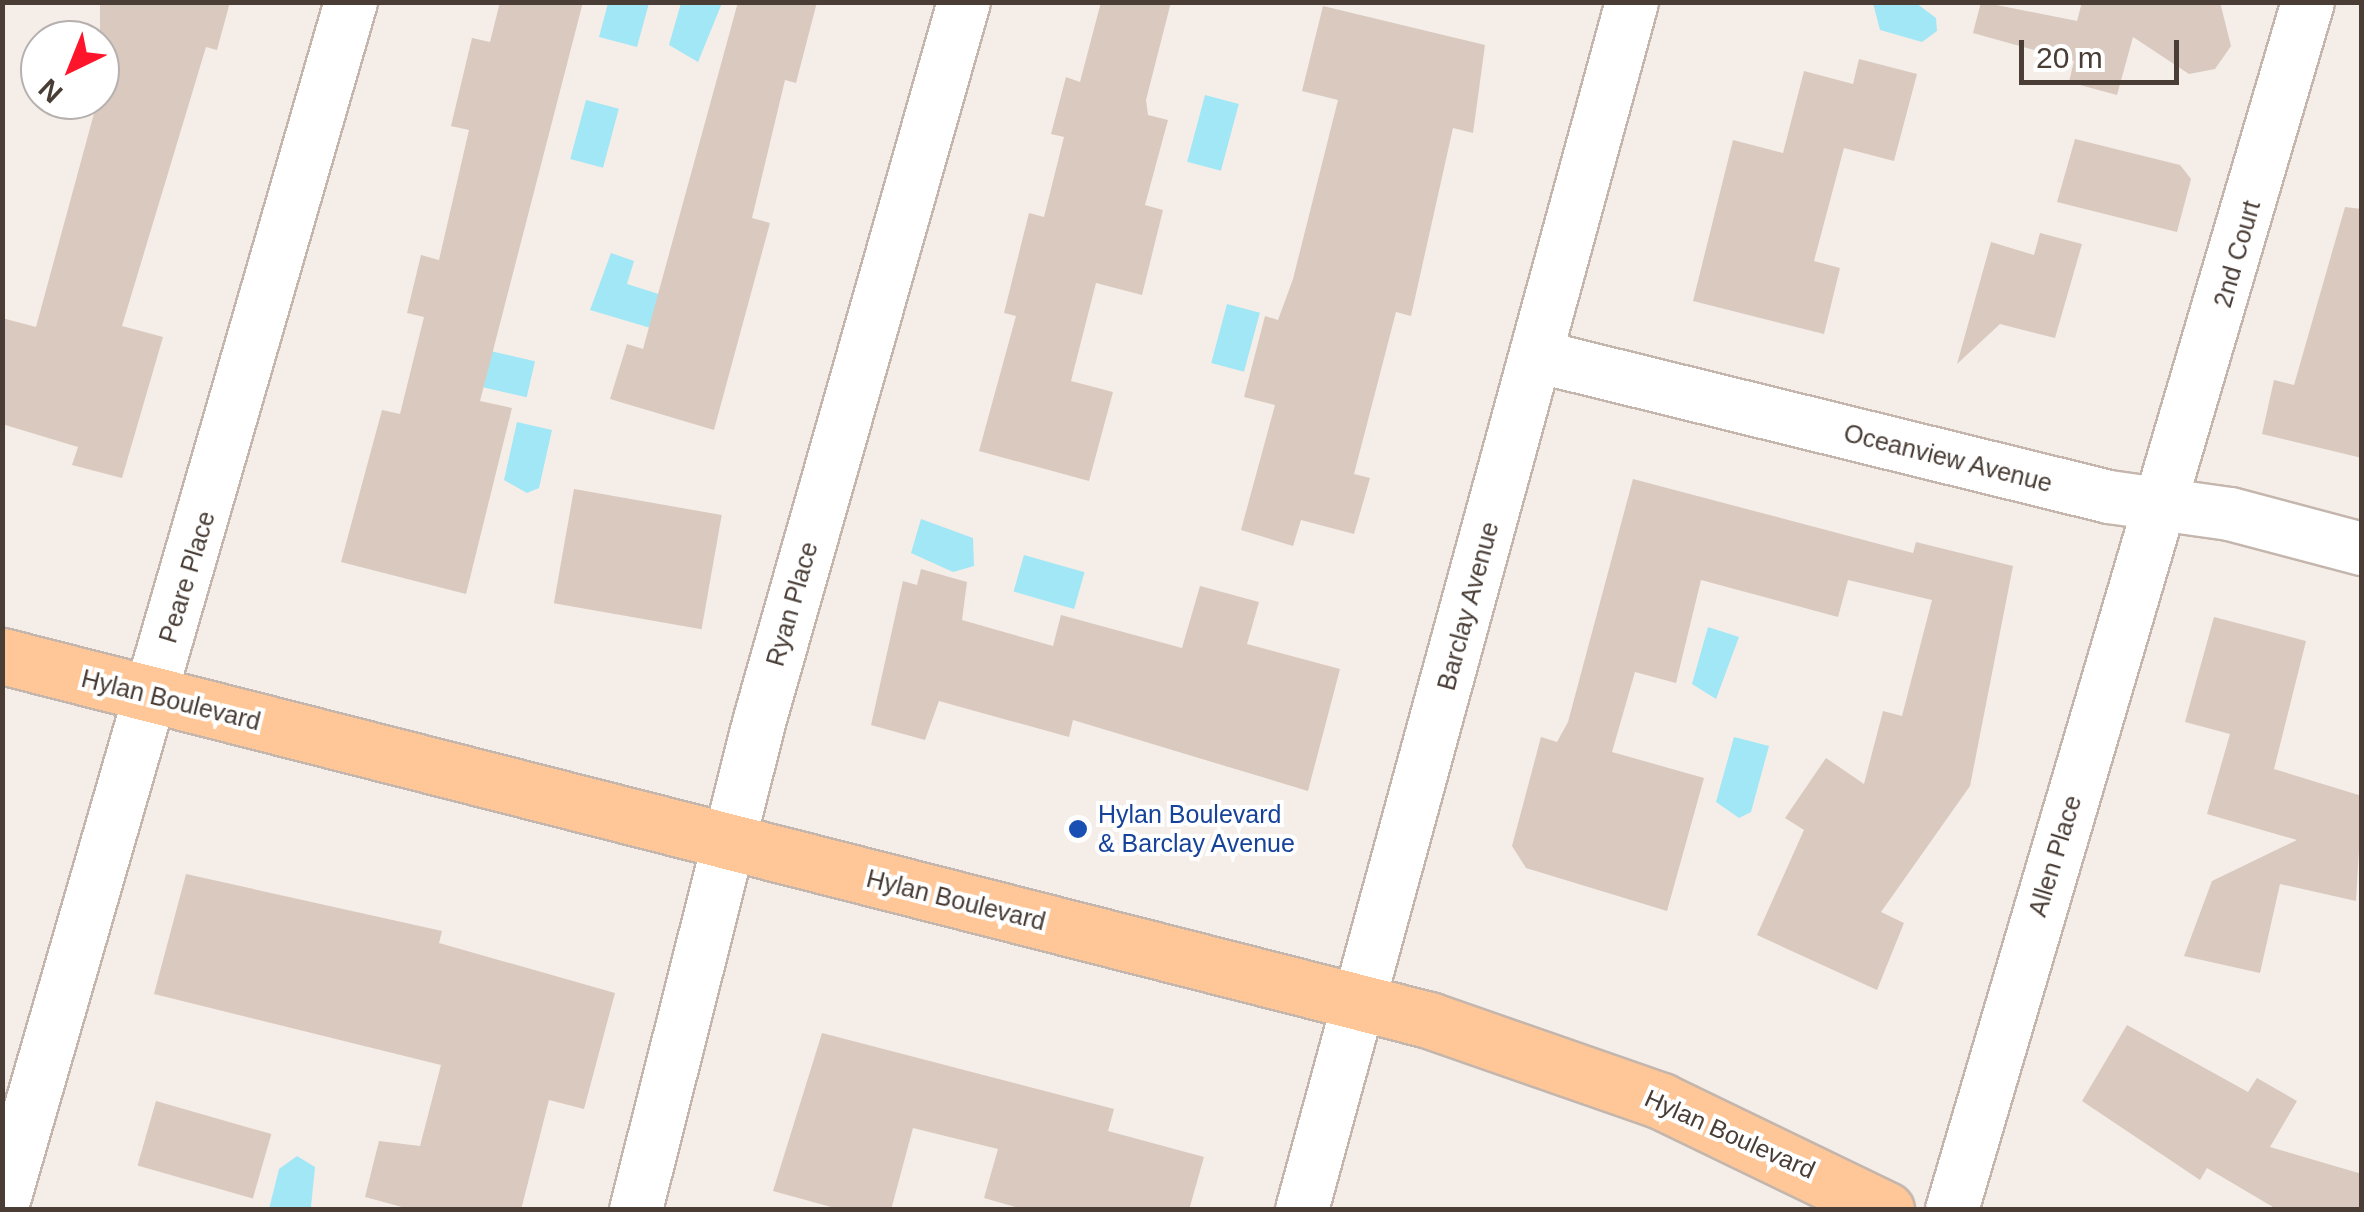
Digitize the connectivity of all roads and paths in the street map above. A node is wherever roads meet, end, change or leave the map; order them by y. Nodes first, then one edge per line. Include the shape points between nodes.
1 (351, 2) edge
2 (964, 2) edge
3 (1632, 2) edge
4 (2308, 2) edge
5 (1536, 356) junction
6 (2164, 505) junction
7 (2362, 550) edge
8 (2, 656) edge
9 (151, 694) junction
10 (731, 844) junction
11 (1361, 1002) junction
12 (2, 1208) edge
13 (636, 1210) edge
14 (1302, 1210) edge
15 (1886, 1210) edge
16 (1952, 1210) edge

1 - 9 street, Peare Place
2 - 10 street, Ryan Place
3 - 5 street, Barclay Avenue
4 - 6 street, 2nd Court
5 - 6 street, Oceanview Avenue
5 - 11 street, Barclay Avenue
6 - 7 street, Oceanview Avenue
6 - 16 street, Allen Place
8 - 9 main road, Hylan Boulevard
9 - 10 main road, Hylan Boulevard
9 - 12 street, Peare Place
10 - 11 main road, Hylan Boulevard
10 - 13 street, Ryan Place
11 - 14 street, Barclay Avenue
11 - 15 main road, Hylan Boulevard via 1661,1101

